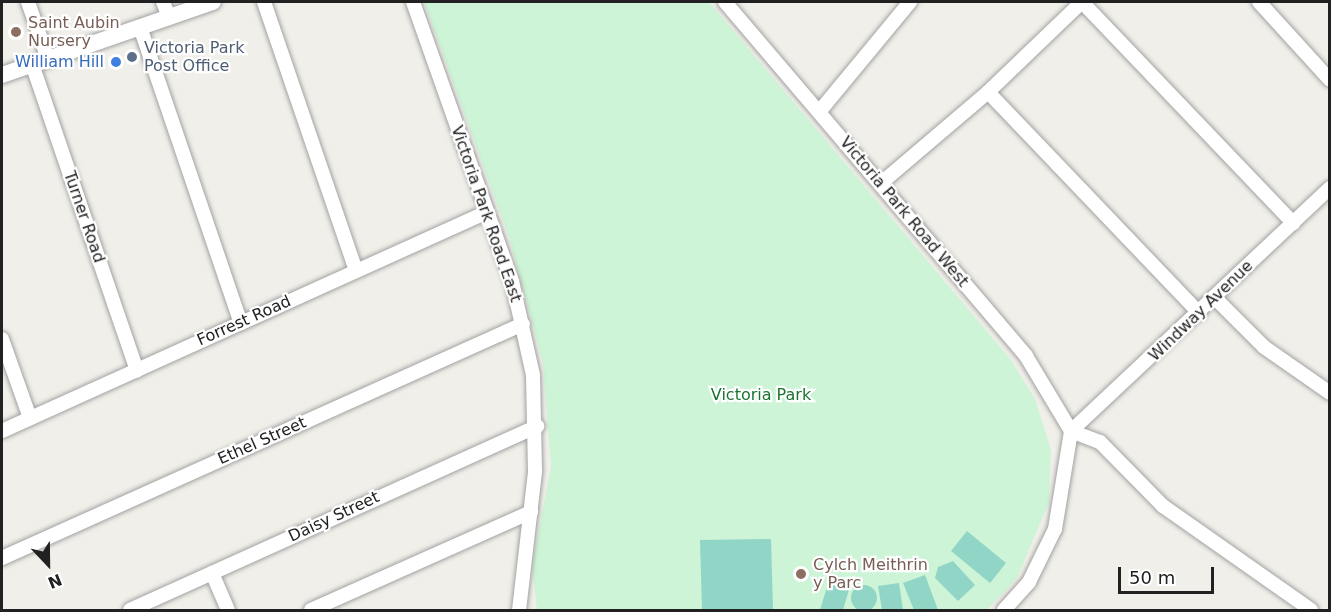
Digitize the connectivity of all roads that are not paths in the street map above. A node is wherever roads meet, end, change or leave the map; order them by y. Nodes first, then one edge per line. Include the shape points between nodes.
1 (28, 2) edge
2 (213, 2) edge
3 (264, 2) edge
4 (413, 2) edge
5 (725, 2) edge
6 (910, 2) edge
7 (1082, 2) edge
8 (1259, 2) edge
9 (166, 9) edge
10 (140, 27) junction
11 (40, 61) junction
12 (2, 75) edge
13 (1329, 80) edge
14 (988, 92) junction
15 (819, 112) junction
16 (880, 184) junction
17 (1329, 189) edge
18 (487, 212) junction
19 (1293, 223) junction
20 (356, 271) junction
21 (1215, 298) junction
22 (1199, 313) junction
23 (241, 323) junction
24 (523, 324) junction
25 (2, 339) edge
26 (137, 370) junction
27 (1329, 393) edge
28 (30, 418) junction
29 (537, 426) junction
30 (2, 431) edge
31 (1071, 431) junction
32 (531, 512) junction
33 (526, 557) junction
34 (2, 558) edge
35 (212, 573) junction
36 (130, 610) edge
37 (228, 610) edge
38 (311, 610) edge
39 (519, 610) edge
40 (528, 610) edge
41 (1004, 610) edge
42 (1311, 610) edge

1 - 11 street, Turner Road
2 - 9 street
3 - 20 street
4 - 18 street, Victoria Park Road East
5 - 15 street, Victoria Park Road West
6 - 15 street
7 - 14 street
7 - 19 street
8 - 13 street
9 - 10 street
10 - 11 street
10 - 23 street
11 - 12 street
11 - 26 street, Turner Road
14 - 16 street
14 - 22 street
15 - 16 street, Victoria Park Road West
16 - 31 street, Victoria Park Road West via 1034,365
17 - 19 street, Windway Avenue
18 - 20 street, Forrest Road
18 - 24 street, Victoria Park Road East
19 - 21 street, Windway Avenue
20 - 23 street, Forrest Road
21 - 22 street, Windway Avenue
21 - 27 street via 1264,347
22 - 31 street, Windway Avenue
23 - 26 street, Forrest Road
24 - 29 street, Victoria Park Road East
24 - 34 street, Ethel Street
25 - 28 street
26 - 28 street, Forrest Road
28 - 30 street, Forrest Road
29 - 32 street, Victoria Park Road East
29 - 35 street, Daisy Street
31 - 41 street via 1055,529 1029,582
31 - 42 street via 1100,442 1163,506
32 - 33 street, Victoria Park Road East
32 - 38 street
33 - 39 street, Victoria Park Road East
33 - 40 street
35 - 36 street, Daisy Street
35 - 37 street

